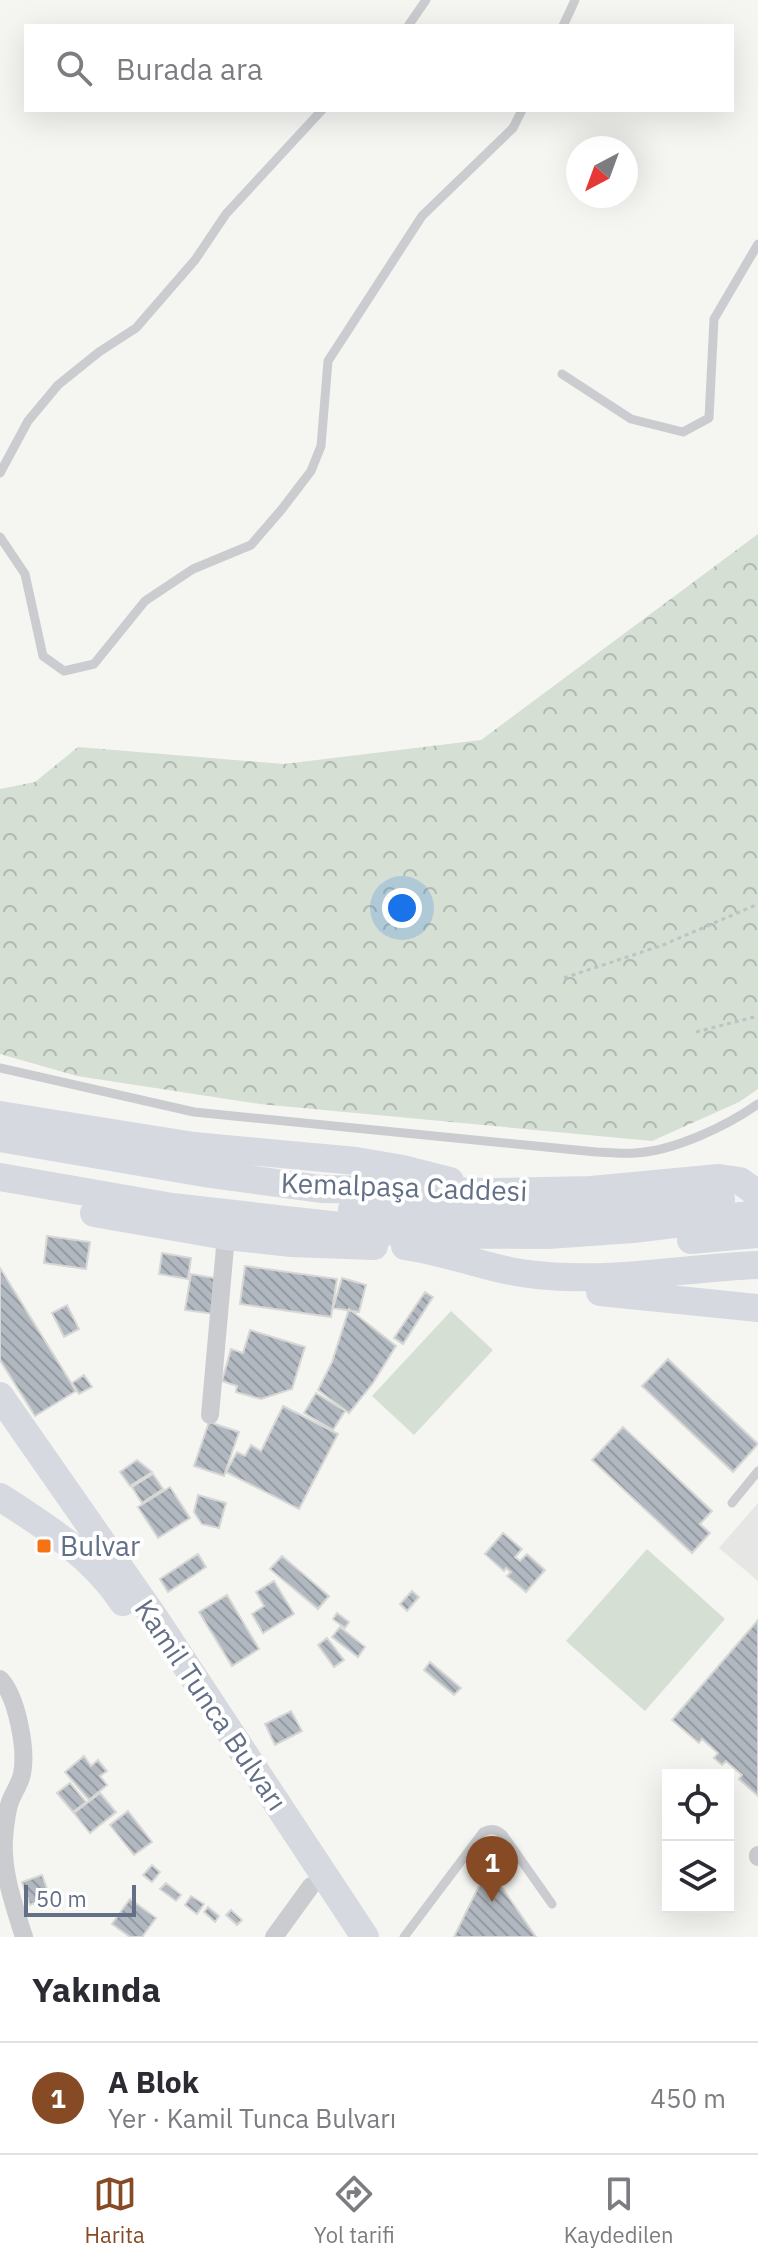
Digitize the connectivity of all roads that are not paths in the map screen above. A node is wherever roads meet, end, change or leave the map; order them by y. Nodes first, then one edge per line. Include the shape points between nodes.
1 (426, 0) edge
2 (575, 0) edge
3 (409, 24) edge
4 (564, 24) edge
5 (320, 112) edge
6 (521, 112) edge
7 (758, 244) edge
8 (562, 374) dead end
9 (0, 473) edge
10 (0, 537) edge
11 (0, 1068) edge
12 (758, 1104) edge
13 (0, 1115) edge
14 (0, 1138) edge
15 (0, 1159) edge
16 (758, 1171) edge
17 (210, 1174) junction
18 (0, 1177) edge
19 (719, 1178) junction
20 (591, 1190) junction
21 (493, 1192) junction
22 (0, 1195) edge
23 (758, 1195) edge
24 (172, 1207) junction
25 (758, 1214) edge
26 (212, 1234) junction
27 (744, 1235) edge
28 (758, 1240) edge
29 (291, 1243) junction
30 (587, 1247) junction
31 (758, 1265) edge
32 (758, 1308) edge
33 (0, 1396) edge
34 (210, 1415) dead end
35 (758, 1471) edge
36 (0, 1497) edge
37 (732, 1503) dead end
38 (0, 1679) edge
39 (8, 1709) edge
40 (2, 1841) edge
41 (311, 1886) junction
42 (552, 1904) dead end
43 (24, 1937) edge
44 (274, 1937) edge
45 (345, 1937) edge
46 (365, 1937) edge
47 (404, 1937) edge

1 - 3 lane
2 - 4 lane
5 - 9 lane via 226,214 195,260 136,328 58,385 28,421
6 - 10 lane via 513,128 422,216 328,361 321,446 311,471 251,545 193,569 145,601 94,664 64,671 43,656 25,574
7 - 8 lane via 714,319 709,418 683,432 631,419
11 - 12 lane via 194,1112 596,1152 637,1153 698,1138
13 - 21 main road via 194,1146 403,1169
14 - 17 main road, Kemalpaşa Caddesi
15 - 23 main road via 189,1194 374,1211 565,1212
16 - 19 main road
17 - 21 main road, Kemalpaşa Caddesi via 321,1189
17 - 26 main road via 185,1185 179,1201 183,1219
18 - 24 main road
19 - 20 main road, Kemalpaşa Caddesi
19 - 23 main road, Kemalpaşa Caddesi via 740,1181
20 - 21 main road, Kemalpaşa Caddesi
20 - 30 main road via 608,1198 617,1216 612,1234
22 - 26 main road, Kemalpaşa Caddesi
24 - 25 main road via 425,1234 548,1235
24 - 31 main road via 236,1225 425,1249 533,1275 622,1277
26 - 29 main road, Kemalpaşa Caddesi
26 - 34 street
27 - 28 main road, Kemalpaşa Caddesi
27 - 30 main road, Kemalpaşa Caddesi
29 - 30 main road, Kemalpaşa Caddesi via 477,1250
29 - 32 main road via 519,1284
33 - 46 main road, Kamil Tunca Bulvarı via 154,1617
35 - 37 lane
36 - 41 main road, Kamil Tunca Bulvarı via 57,1534 119,1595
38 - 39 street
39 - 40 street via 24,1745 22,1775 8,1805
40 - 43 street via 5,1872
41 - 44 street
41 - 45 main road, Kamil Tunca Bulvarı
42 - 47 lane via 504,1836 488,1830

